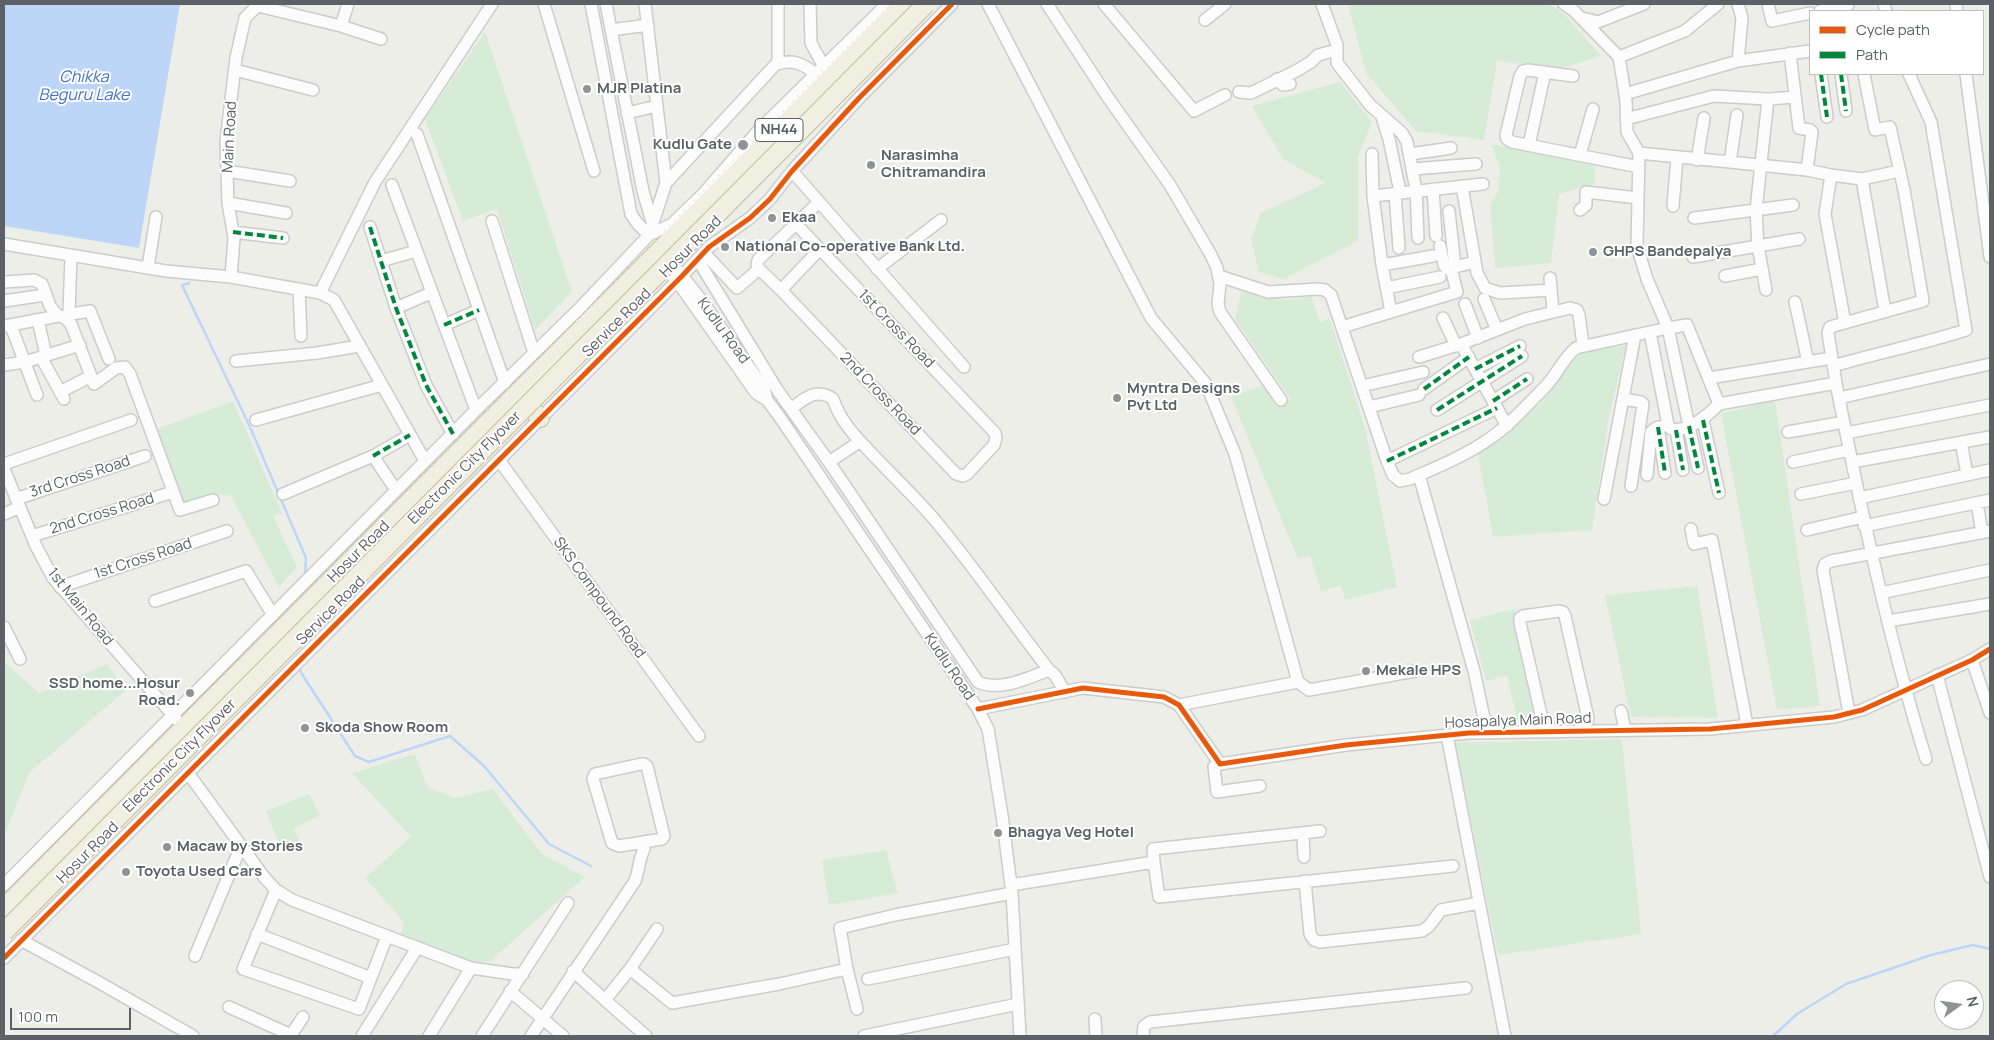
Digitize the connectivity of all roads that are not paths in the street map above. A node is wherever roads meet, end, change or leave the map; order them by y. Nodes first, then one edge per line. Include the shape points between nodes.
1 (348, 4) edge
2 (492, 4) edge
3 (544, 4) edge
4 (591, 4) edge
5 (606, 4) edge
6 (645, 4) edge
7 (778, 4) edge
8 (785, 4) edge
9 (810, 4) edge
10 (887, 4) edge
11 (904, 4) edge
12 (913, 4) edge
13 (926, 4) edge
14 (934, 4) edge
15 (952, 4) edge
16 (988, 4) edge
17 (1047, 4) edge
18 (1104, 4) edge
19 (1225, 4) edge
20 (1322, 4) edge
21 (1564, 4) edge
22 (1644, 4) edge
23 (1718, 4) edge
24 (1738, 4) edge
25 (1768, 4) edge
26 (258, 5) edge
27 (1849, 7) edge
28 (1827, 10) edge
29 (1809, 13) edge
30 (1581, 18) junction
31 (1205, 20) dead end
32 (648, 25) junction
33 (342, 26) junction
34 (611, 30) junction
35 (381, 39) dead end
36 (1337, 50) junction
37 (1809, 51) edge
38 (1790, 53) junction
39 (844, 56) junction
40 (1619, 57) junction
41 (1738, 61) junction
42 (782, 62) junction
43 (235, 70) junction
44 (820, 71) junction
45 (1545, 72) junction
46 (1821, 75) edge
47 (1841, 75) edge
48 (1864, 75) edge
49 (1909, 75) edge
50 (1966, 75) edge
51 (1573, 76) dead end
52 (1277, 79) junction
53 (1290, 84) dead end
54 (313, 90) dead end
55 (1239, 92) dead end
56 (1625, 94) junction
57 (1226, 95) dead end
58 (1795, 97) junction
59 (1768, 99) junction
60 (657, 106) junction
61 (1593, 109) dead end
62 (1846, 111) dead end
63 (627, 113) junction
64 (1737, 114) dead end
65 (1382, 117) junction
66 (1826, 117) dead end
67 (1704, 118) dead end
68 (1626, 119) junction
69 (417, 134) dead end
70 (1529, 145) junction
71 (1451, 148) dead end
72 (1639, 153) junction
73 (1372, 154) dead end
74 (1410, 154) junction
75 (1580, 155) junction
76 (1678, 158) junction
77 (1697, 160) junction
78 (1730, 162) junction
79 (1476, 164) dead end
80 (1762, 166) junction
81 (1639, 167) junction
82 (1413, 169) junction
83 (1807, 170) junction
84 (594, 171) dead end
85 (792, 171) junction
86 (1899, 171) junction
87 (227, 172) junction
88 (1831, 175) junction
89 (1862, 179) junction
90 (290, 180) dead end
91 (666, 183) junction
92 (1483, 184) dead end
93 (392, 185) dead end
94 (1462, 186) junction
95 (1433, 189) junction
96 (1416, 190) junction
97 (1986, 192) edge
98 (1398, 193) junction
99 (1373, 196) junction
100 (1638, 198) junction
101 (819, 202) junction
102 (228, 203) junction
103 (1793, 204) dead end
104 (1673, 206) dead end
105 (1580, 210) dead end
106 (1756, 210) junction
107 (1449, 211) dead end
108 (286, 213) dead end
109 (156, 217) dead end
110 (1694, 218) dead end
111 (941, 220) dead end
112 (492, 221) dead end
113 (652, 222) junction
114 (797, 225) junction
115 (370, 227) dead end
116 (233, 232) junction
117 (649, 236) junction
118 (283, 238) dead end
119 (723, 238) junction
120 (1418, 238) dead end
121 (1799, 239) dead end
122 (4, 244) edge
123 (1758, 246) junction
124 (1399, 248) dead end
125 (819, 250) junction
126 (416, 251) junction
127 (657, 253) junction
128 (71, 256) junction
129 (1434, 256) dead end
130 (1693, 257) dead end
131 (1990, 257) edge
132 (704, 260) junction
133 (381, 261) junction
134 (1475, 262) junction
135 (1382, 265) junction
136 (148, 267) junction
137 (1453, 268) junction
138 (758, 269) junction
139 (877, 269) junction
140 (1762, 269) junction
141 (675, 273) junction
142 (1219, 276) junction
143 (1725, 276) dead end
144 (231, 277) junction
145 (1440, 277) dead end
146 (4, 282) edge
147 (1386, 288) junction
148 (299, 289) junction
149 (781, 290) junction
150 (1766, 290) dead end
151 (320, 293) junction
152 (431, 293) junction
153 (45, 295) junction
154 (699, 297) junction
155 (1484, 299) dead end
156 (4, 301) edge
157 (1794, 302) dead end
158 (1465, 304) dead end
159 (396, 308) junction
160 (479, 310) junction
161 (1553, 311) junction
162 (1885, 311) junction
163 (1391, 312) junction
164 (58, 316) junction
165 (1443, 318) dead end
166 (38, 320) junction
167 (1845, 323) junction
168 (444, 325) junction
169 (7, 326) edge
170 (1342, 328) junction
171 (1668, 328) junction
172 (1497, 330) junction
173 (1650, 332) junction
174 (1636, 334) junction
175 (301, 336) dead end
176 (1478, 338) junction
177 (80, 344) junction
178 (1459, 345) junction
179 (1583, 345) junction
180 (360, 346) junction
181 (534, 353) junction
182 (43, 356) junction
183 (1419, 357) dead end
184 (1468, 357) junction
185 (109, 359) dead end
186 (236, 361) dead end
187 (25, 362) junction
188 (1808, 362) junction
189 (1833, 362) junction
190 (1990, 364) edge
191 (4, 365) edge
192 (964, 367) dead end
193 (1475, 369) junction
194 (1423, 372) dead end
195 (91, 376) junction
196 (1709, 378) junction
197 (1527, 379) dead end
198 (1482, 382) junction
199 (505, 383) junction
200 (1836, 383) junction
201 (382, 385) junction
202 (1362, 386) junction
203 (37, 395) dead end
204 (783, 397) junction
205 (1839, 398) junction
206 (1623, 399) junction
207 (1281, 400) dead end
208 (769, 403) junction
209 (1495, 404) junction
210 (1720, 404) junction
211 (1369, 406) junction
212 (1990, 406) edge
213 (791, 409) junction
214 (476, 410) junction
215 (1437, 410) dead end
216 (536, 413) junction
217 (131, 420) dead end
218 (256, 420) dead end
219 (1703, 420) junction
220 (1507, 426) junction
221 (1690, 426) junction
222 (1667, 428) junction
223 (1845, 428) junction
224 (1788, 432) dead end
225 (995, 433) joint
226 (453, 434) junction
227 (410, 435) junction
228 (1990, 437) edge
229 (859, 442) junction
230 (1962, 442) junction
231 (1849, 450) junction
232 (145, 456) dead end
233 (373, 456) junction
234 (499, 460) junction
235 (1387, 461) junction
236 (425, 462) junction
237 (829, 462) junction
238 (1793, 462) dead end
239 (1852, 462) junction
240 (4, 464) edge
241 (1698, 468) dead end
242 (4, 469) edge
243 (1683, 470) dead end
244 (1990, 470) edge
245 (1665, 473) dead end
246 (1967, 474) junction
247 (1420, 475) junction
248 (1647, 475) dead end
249 (1856, 483) junction
250 (1632, 486) dead end
251 (396, 490) junction
252 (173, 492) junction
253 (1719, 493) dead end
254 (283, 494) dead end
255 (1801, 494) dead end
256 (1859, 498) junction
257 (1604, 499) dead end
258 (213, 500) dead end
259 (1990, 500) edge
260 (18, 503) junction
261 (1976, 503) junction
262 (4, 514) edge
263 (1863, 521) junction
264 (1691, 529) dead end
265 (1807, 530) dead end
266 (227, 531) dead end
267 (1986, 532) edge
268 (32, 536) junction
269 (1871, 554) junction
270 (1990, 570) edge
271 (60, 587) junction
272 (1881, 593) junction
273 (155, 601) dead end
274 (1990, 604) edge
275 (273, 615) junction
276 (1888, 620) junction
277 (4, 627) edge
278 (1990, 648) edge
279 (20, 660) dead end
280 (1972, 660) junction
281 (1049, 670) junction
282 (1415, 671) dead end
283 (1937, 675) junction
284 (1298, 682) junction
285 (1905, 689) junction
286 (1065, 692) junction
287 (1179, 705) junction
288 (978, 709) junction
289 (1621, 711) dead end
290 (1849, 713) junction
291 (1990, 713) edge
292 (178, 722) junction
293 (1747, 725) junction
294 (1625, 730) junction
295 (1551, 731) junction
296 (1582, 731) junction
297 (1487, 732) junction
298 (1447, 735) junction
299 (698, 736) dead end
300 (1926, 759) dead end
301 (1220, 764) junction
302 (188, 773) junction
303 (1260, 786) dead end
304 (1320, 831) dead end
305 (1303, 832) junction
306 (638, 843) junction
307 (242, 846) junction
308 (1304, 857) dead end
309 (1154, 862) junction
310 (1453, 866) dead end
311 (1990, 877) edge
312 (1305, 881) junction
313 (4, 885) edge
314 (1011, 889) junction
315 (276, 890) junction
316 (568, 903) dead end
317 (1479, 903) junction
318 (4, 908) edge
319 (4, 916) edge
320 (657, 930) dead end
321 (4, 932) edge
322 (258, 934) junction
323 (387, 936) junction
324 (4, 937) edge
325 (21, 940) junction
326 (418, 948) junction
327 (1015, 949) junction
328 (195, 956) dead end
329 (4, 958) edge
330 (471, 968) junction
331 (630, 969) junction
332 (847, 969) junction
333 (573, 971) junction
334 (522, 974) junction
335 (371, 978) junction
336 (868, 979) dead end
337 (1466, 988) dead end
338 (510, 992) junction
339 (605, 1000) junction
340 (1018, 1004) junction
341 (229, 1007) dead end
342 (857, 1009) dead end
343 (303, 1017) dead end
344 (1095, 1019) dead end
345 (543, 1020) junction
346 (291, 1035) edge
347 (193, 1036) edge
348 (362, 1036) edge
349 (429, 1036) edge
350 (482, 1036) edge
351 (531, 1036) edge
352 (563, 1036) edge
353 (646, 1036) edge
354 (864, 1036) edge
355 (1020, 1036) edge
356 (1096, 1036) edge
357 (1144, 1036) edge
358 (1505, 1036) edge

1 - 33 street
2 - 151 street via 375,182
3 - 84 street
4 - 117 street via 632,214
5 - 34 street
6 - 32 street
7 - 42 street
8 - 42 street
9 - 44 street via 811,43
10 - 39 street, Hosur Road
11 - 39 highway, Hosur Road / NH44
12 - 319 highway, Electronic City Flyover
13 - 321 highway, Electronic City Flyover, bridge
14 - 141 highway, Hosur Road / NH44
15 - 85 street
16 - 284 street via 1151,318 1206,384 1235,454
17 - 142 street via 1170,186 1211,255
18 - 57 street via 1194,111
19 - 31 street
20 - 36 street
21 - 30 street
22 - 30 street via 1598,22
23 - 40 street via 1685,31
24 - 41 street via 1742,18
25 - 29 street via 1772,22
26 - 33 street
26 - 43 street, Main Road via 245,18
27 - 28 street
30 - 40 street
32 - 34 street
32 - 60 street
33 - 35 street
34 - 63 street
36 - 52 street via 1318,55 1296,71
36 - 65 street via 1337,63
37 - 38 street
38 - 41 street
38 - 58 street
39 - 44 street, Hosur Road
39 - 127 highway, Hosur Road / NH44
40 - 56 street
41 - 56 street
42 - 44 street via 803,64
42 - 91 street via 775,65
43 - 54 street
43 - 87 street, Main Road via 226,141
44 - 117 street, Hosur Road via 756,132 703,194 672,224
45 - 51 street
45 - 70 street
45 - 70 street via 1523,71 1506,135 1512,142
46 - 66 street
47 - 62 street
48 - 86 street via 1874,130 1890,128
49 - 189 street via 1931,122 1966,330 1932,341
50 - 97 street
52 - 53 street via 1282,85
52 - 55 street via 1251,93
56 - 68 street
58 - 59 street
58 - 83 street via 1799,128 1812,132
59 - 68 street via 1714,96
59 - 80 street
60 - 63 street
60 - 91 street
61 - 75 street
63 - 113 street
64 - 78 street
65 - 74 street via 1402,133
65 - 98 street
67 - 77 street
68 - 72 street via 1626,132
69 - 160 street
70 - 75 street
71 - 74 street
72 - 76 street
72 - 81 street
73 - 99 street
74 - 82 street
75 - 81 street
76 - 77 street
76 - 104 street
77 - 78 street
78 - 80 street
79 - 82 street
80 - 83 street
80 - 106 street
81 - 100 street
82 - 96 street
83 - 88 street
85 - 101 street
85 - 119 street via 750,218
86 - 89 street
86 - 162 street via 1923,302
87 - 90 street
87 - 102 street, Main Road
88 - 89 street
88 - 167 street via 1825,214
89 - 162 street
91 - 113 street
92 - 94 street
93 - 126 street
94 - 95 street
94 - 134 street
95 - 96 street
95 - 137 street via 1438,241 1444,265 1447,269
96 - 98 street
96 - 120 street
97 - 131 street
98 - 99 street
98 - 124 street
99 - 135 street
100 - 105 street via 1586,192 1586,205
100 - 171 street via 1637,246
101 - 114 street
101 - 139 street
102 - 108 street
102 - 116 street, Main Road
103 - 106 street
106 - 110 street
106 - 123 street
107 - 137 street
109 - 136 street
111 - 139 street
112 - 181 street
113 - 117 street
114 - 125 street, 1st Cross Road
114 - 138 street via 758,260
115 - 133 street
116 - 118 street
116 - 144 street, Main Road
117 - 181 street
119 - 132 street
119 - 141 street
121 - 123 street
122 - 128 street
123 - 130 street
123 - 140 street
125 - 149 street
125 - 225 street, 1st Cross Road
126 - 133 street
126 - 152 street
127 - 141 street
127 - 292 highway, Hosur Road / NH44
128 - 136 street
128 - 185 street via 69,312 90,311
129 - 135 street
132 - 138 street via 737,288
132 - 154 street via 697,280
132 - 204 street
133 - 159 street
134 - 137 street
134 - 161 street via 1480,281 1491,291 1500,293 1550,284
135 - 147 street
136 - 144 street
137 - 163 street via 1457,292
138 - 149 street, 2nd Cross Road
139 - 192 street
140 - 143 street
140 - 150 street
141 - 154 street, Kudlu Road
141 - 208 street, Kudlu Road via 756,393
141 - 216 highway, Hosur Road / NH44
142 - 170 street via 1268,292 1325,290 1331,295
142 - 207 street via 1220,312
144 - 148 street
145 - 147 street
146 - 153 street via 38,281
147 - 163 street
148 - 151 street
148 - 175 street
149 - 225 street, 2nd Cross Road via 956,474 967,474 994,445
151 - 180 street via 334,300
152 - 159 street
152 - 168 street
153 - 156 street
153 - 164 street
154 - 208 street, Kudlu Road via 764,388
155 - 172 street
157 - 188 street
158 - 176 street
159 - 226 street via 426,385
160 - 168 street
160 - 199 street
161 - 172 street
161 - 179 street via 1577,310
162 - 167 street
163 - 170 street
164 - 166 street
164 - 177 street via 71,324
165 - 178 street
166 - 169 street
166 - 182 street
167 - 189 street via 1830,327 1828,333
168 - 214 street
169 - 187 street
170 - 202 street
171 - 173 street
171 - 196 street via 1687,325
171 - 221 street
172 - 176 street
173 - 174 street
173 - 222 street
174 - 179 street
174 - 206 street
176 - 178 street
177 - 182 street
177 - 195 street
178 - 183 street
178 - 184 street
179 - 220 street via 1570,352 1550,382
180 - 186 street
180 - 201 street
181 - 199 street
182 - 187 street
182 - 195 street via 62,396
184 - 193 street
184 - 211 street via 1421,392
187 - 191 street
187 - 203 street
188 - 189 street
188 - 196 street
189 - 200 street
190 - 205 street
193 - 198 street
193 - 198 street via 1521,351
194 - 202 street
195 - 252 street via 94,384 116,368 125,367 130,374
196 - 210 street
197 - 209 street
198 - 209 street
198 - 215 street
199 - 214 street
200 - 205 street
200 - 210 street
201 - 218 street
201 - 227 street
202 - 211 street
204 - 208 street
204 - 213 street
205 - 223 street
206 - 250 street via 1643,404
206 - 257 street
208 - 288 street, Kudlu Road
209 - 220 street
209 - 235 street
210 - 219 street
211 - 235 street
212 - 223 street
213 - 229 street via 812,394 825,394 833,399 838,415
213 - 237 street
214 - 226 street
216 - 234 street, Service Road
216 - 324 highway, Hosur Road / NH44
217 - 240 street
219 - 221 street
219 - 253 street
220 - 247 street via 1470,452
221 - 222 street
221 - 241 street
222 - 243 street
222 - 245 street
222 - 248 street via 1651,432
223 - 224 street
223 - 231 street
226 - 236 street
227 - 233 street
227 - 236 street
228 - 230 street
229 - 237 street
229 - 281 street via 934,519
230 - 239 street
230 - 246 street
231 - 238 street
231 - 239 street
232 - 260 street, 3rd Cross Road
233 - 251 street
233 - 254 street
234 - 299 street, SKS Compound Road
234 - 302 street, Service Road
235 - 247 street via 1393,475 1400,480
236 - 251 street
237 - 281 street via 978,682 994,686
239 - 249 street
242 - 260 street, 1st Main Road
244 - 246 street
246 - 256 street
247 - 297 street via 1474,670
249 - 255 street
249 - 256 street
251 - 275 street
252 - 258 street via 180,510
252 - 268 street, 2nd Cross Road
256 - 263 street
259 - 261 street
260 - 262 street, 3rd Cross Road
260 - 268 street, 1st Main Road
261 - 263 street
261 - 267 street
263 - 265 street
263 - 269 street
264 - 293 street via 1694,544 1712,540
266 - 271 street, 1st Cross Road
267 - 269 street
268 - 271 street, 1st Main Road
269 - 272 street
269 - 290 street via 1831,561 1823,570
270 - 272 street
271 - 292 street, 1st Main Road
272 - 276 street
273 - 275 street via 246,571
274 - 276 street
275 - 292 street
276 - 285 street
277 - 279 street
278 - 280 street, Hosapalya Main Road
280 - 283 street, Hosapalya Main Road
280 - 291 street
281 - 286 street
282 - 284 street via 1309,690
283 - 285 street, Hosapalya Main Road
283 - 311 street
284 - 287 street
285 - 290 street, Hosapalya Main Road
285 - 300 street
286 - 287 street via 1083,688 1162,697
286 - 288 street
287 - 301 street
288 - 314 street, Kudlu Road via 988,729
289 - 294 street
290 - 293 street, Hosapalya Main Road
292 - 313 street
292 - 318 highway, Hosur Road / NH44
293 - 294 street, Hosapalya Main Road
294 - 296 street, Hosapalya Main Road
295 - 296 street, Hosapalya Main Road
295 - 296 street via 1549,725 1543,723 1520,618 1559,611 1565,616 1588,718 1581,723
295 - 297 street, Hosapalya Main Road
297 - 298 street, Hosapalya Main Road
298 - 301 street, Hosapalya Main Road via 1346,745
298 - 317 street
301 - 303 street via 1214,768 1216,792
302 - 307 street
302 - 325 street, Service Road
304 - 305 street
305 - 308 street
305 - 309 street via 1153,849
306 - 306 street via 619,846 612,843 594,783 595,774 641,764 647,766 664,836
306 - 333 street via 634,848 640,857 640,868 635,881
307 - 315 street
307 - 328 street
309 - 312 street via 1159,897
309 - 314 street
310 - 312 street
312 - 317 street via 1310,934 1320,942 1422,931 1441,910
314 - 327 street, Kudlu Road
314 - 332 street via 840,928
315 - 322 street
315 - 323 street via 292,900
316 - 334 street
317 - 358 street
320 - 331 street
322 - 335 street
322 - 335 street via 243,969 359,1009
323 - 326 street
323 - 335 street
325 - 329 street, Service Road
325 - 347 street
326 - 330 street
326 - 348 street
327 - 336 street
327 - 340 street, Kudlu Road
330 - 334 street
330 - 349 street
331 - 332 street via 672,1003
331 - 339 street
332 - 342 street
333 - 339 street
333 - 345 street
334 - 338 street
337 - 357 street via 1150,1022 1144,1026
338 - 345 street
338 - 350 street
339 - 353 street
340 - 354 street
340 - 355 street, Kudlu Road
341 - 346 street
343 - 346 street
344 - 356 street
345 - 351 street
345 - 352 street

